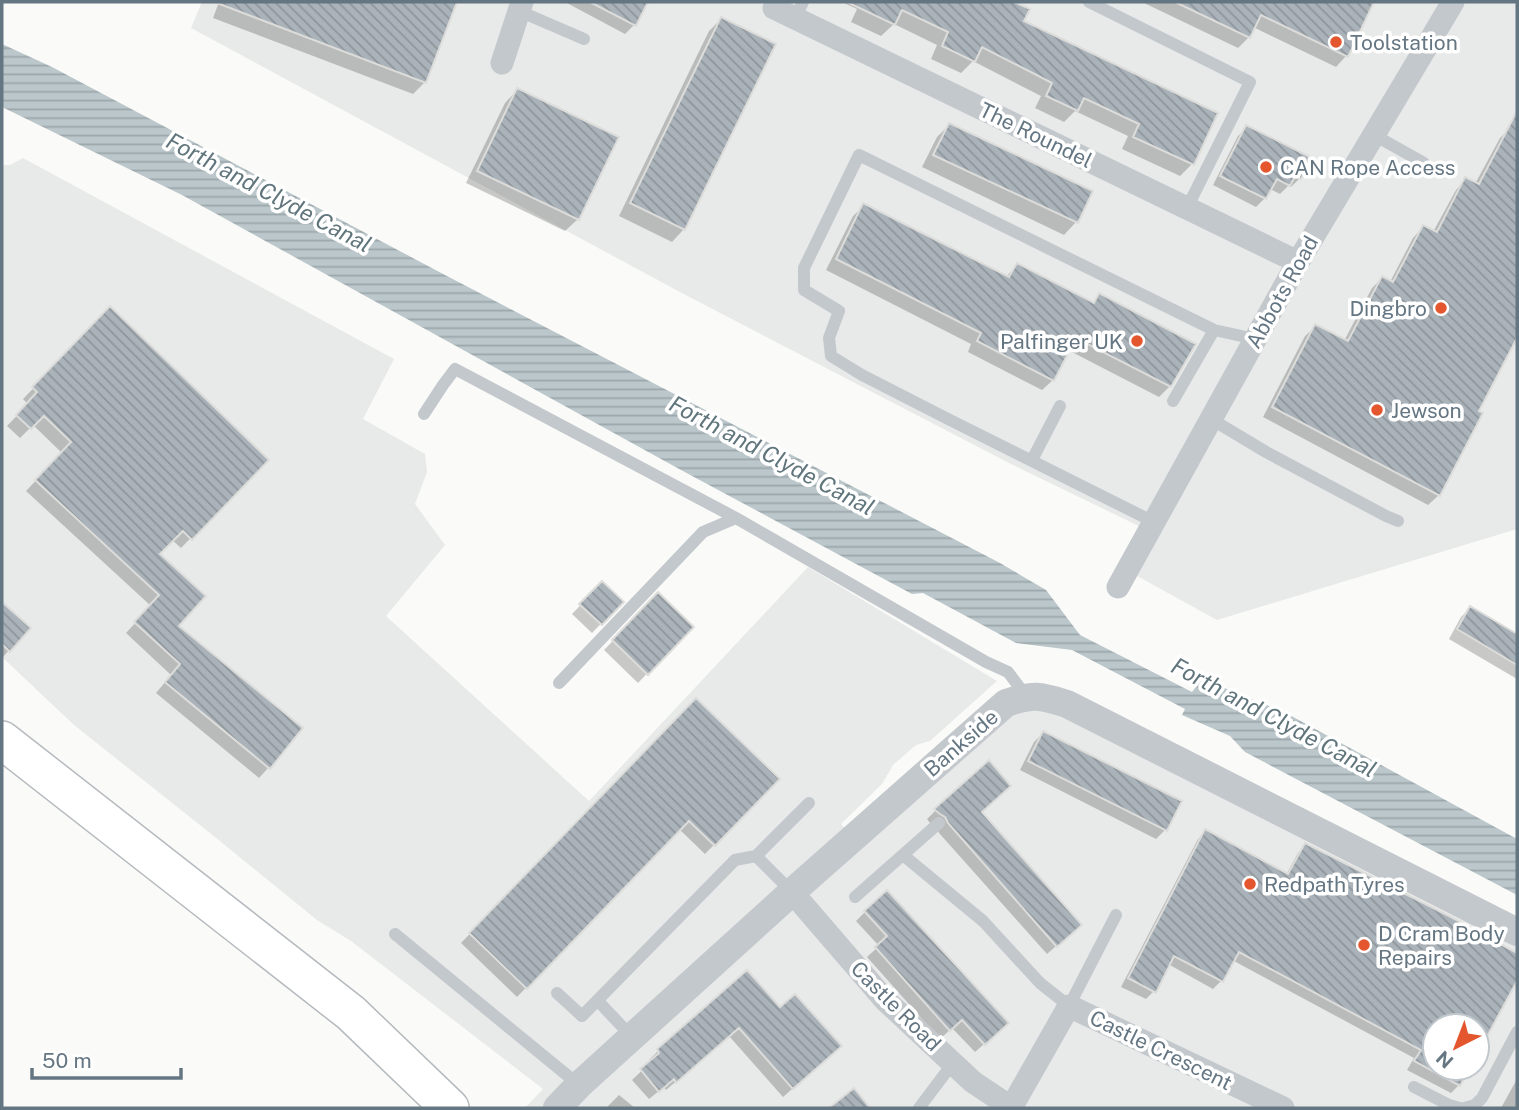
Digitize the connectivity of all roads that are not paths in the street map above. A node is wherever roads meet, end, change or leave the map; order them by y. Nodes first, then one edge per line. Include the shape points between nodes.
1 (1089, 2) edge
2 (1453, 2) edge
3 (520, 6) edge
4 (791, 9) edge
5 (584, 39) dead end
6 (502, 63) dead end
7 (1374, 135) junction
8 (1424, 163) dead end
9 (1186, 208) junction
10 (1298, 262) junction
11 (1214, 330) junction
12 (1255, 339) junction
13 (1173, 401) dead end
14 (1060, 405) dead end
15 (424, 414) dead end
16 (1211, 419) junction
17 (1032, 460) junction
18 (736, 518) junction
19 (1398, 520) dead end
20 (1154, 522) junction
21 (1118, 587) dead end
22 (559, 682) dead end
23 (1026, 696) junction
24 (2, 740) edge
25 (808, 803) dead end
26 (939, 823) dead end
27 (903, 855) junction
28 (757, 856) junction
29 (792, 892) junction
30 (855, 897) dead end
31 (1116, 915) dead end
32 (1517, 932) edge
33 (396, 934) dead end
34 (557, 993) dead end
35 (598, 1000) junction
36 (1069, 1006) junction
37 (1517, 1032) edge
38 (632, 1037) junction
39 (953, 1063) junction
40 (579, 1085) junction
41 (1414, 1087) dead end
42 (450, 1108) edge
43 (557, 1108) edge
44 (919, 1108) edge
45 (1011, 1108) edge
46 (1283, 1108) edge
47 (1462, 1108) edge

1 - 9 lane via 1250,82
2 - 7 street, Abbots Road
3 - 5 lane
3 - 6 street
4 - 9 street, The Roundel
7 - 8 lane
7 - 10 street, Abbots Road
9 - 10 street, The Roundel
10 - 12 street, Abbots Road
11 - 12 lane
11 - 13 lane
11 - 17 lane via 859,155 804,268 804,290 839,311 829,338 831,356
12 - 16 street, Abbots Road
14 - 17 lane
15 - 18 lane via 455,369
16 - 19 lane
16 - 20 street, Abbots Road
17 - 20 lane
18 - 22 lane via 703,531
18 - 23 lane via 1008,672
20 - 21 street, Abbots Road
23 - 29 street, Bankside via 1006,703
23 - 32 street via 1067,704
24 - 42 main road via 351,1013
25 - 28 lane
26 - 27 lane
27 - 30 lane
27 - 36 lane via 983,921 1040,983
28 - 29 lane
28 - 35 lane via 735,860
29 - 38 street, Bankside
29 - 39 street, Castle Road via 885,1000
31 - 36 lane
33 - 40 lane
34 - 35 lane via 582,1016
35 - 38 lane
36 - 45 street, Castle Crescent
36 - 46 street, Castle Crescent
37 - 47 lane via 1482,1098
38 - 40 street, Bankside
39 - 44 lane
39 - 45 street, Castle Road
40 - 43 street, Bankside
41 - 47 lane

